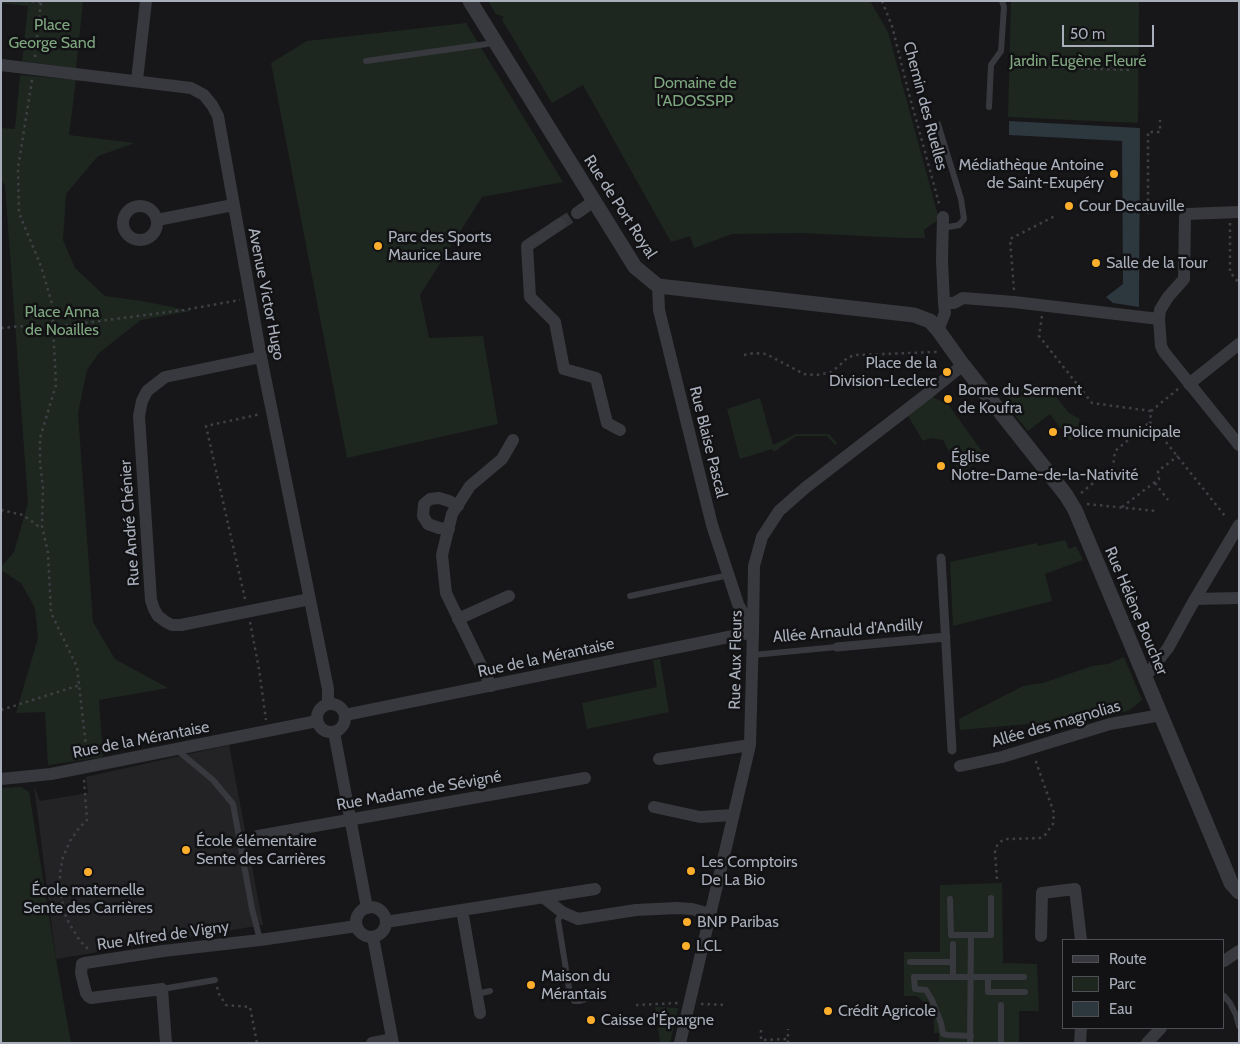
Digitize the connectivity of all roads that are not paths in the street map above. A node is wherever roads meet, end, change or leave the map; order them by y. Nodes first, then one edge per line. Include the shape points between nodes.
1 (146, 1) edge
2 (470, 1) edge
3 (1002, 1) edge
4 (496, 42) junction
5 (366, 61) dead end
6 (1, 65) edge
7 (137, 80) junction
8 (989, 107) dead end
9 (938, 124) dead end
10 (594, 202) junction
11 (233, 205) junction
12 (1236, 211) edge
13 (577, 214) tunnel mouth
14 (157, 220) dead end
15 (943, 222) joint
16 (560, 224) tunnel mouth
17 (658, 286) junction
18 (944, 303) junction
19 (1160, 314) junction
20 (938, 330) junction
21 (1239, 344) edge
22 (261, 357) junction
23 (962, 366) junction
24 (1188, 382) junction
25 (620, 430) dead end
26 (513, 440) dead end
27 (1239, 445) edge
28 (458, 506) junction
29 (1239, 525) edge
30 (448, 529) junction
31 (941, 558) dead end
32 (728, 575) junction
33 (509, 596) dead end
34 (630, 596) dead end
35 (1239, 598) edge
36 (310, 599) junction
37 (1195, 599) junction
38 (458, 620) junction
39 (753, 632) junction
40 (946, 637) junction
41 (837, 647) joint
42 (753, 655) junction
43 (1145, 677) junction
44 (491, 686) junction
45 (328, 704) junction
46 (345, 715) junction
47 (1161, 715) junction
48 (317, 721) junction
49 (334, 732) junction
50 (750, 744) junction
51 (177, 750) junction
52 (952, 750) dead end
53 (659, 759) dead end
54 (960, 766) dead end
55 (585, 778) dead end
56 (1, 779) edge
57 (654, 806) dead end
58 (733, 815) junction
59 (350, 820) junction
60 (258, 836) dead end
61 (595, 890) dead end
62 (1239, 892) edge
63 (543, 898) junction
64 (950, 898) dead end
65 (991, 898) dead end
66 (367, 908) junction
67 (462, 910) junction
68 (562, 912) junction
69 (710, 914) junction
70 (386, 922) junction
71 (357, 926) junction
72 (971, 935) junction
73 (1042, 936) dead end
74 (373, 937) junction
75 (1081, 939) edge
76 (260, 940) junction
77 (953, 944) dead end
78 (1239, 950) edge
79 (1225, 959) edge
80 (910, 962) dead end
81 (953, 962) junction
82 (953, 977) junction
83 (971, 977) junction
84 (988, 977) junction
85 (1024, 977) dead end
86 (215, 980) road end
87 (162, 989) junction
88 (490, 991) dead end
89 (1025, 992) dead end
90 (477, 994) junction
91 (599, 995) dead end
92 (1225, 997) edge
93 (1001, 1005) dead end
94 (480, 1013) dead end
95 (1239, 1026) edge
96 (1081, 1029) edge
97 (1160, 1029) edge
98 (970, 1039) edge
99 (393, 1041) edge
100 (166, 1043) edge
101 (372, 1043) edge
102 (680, 1043) edge
103 (1001, 1043) edge
104 (1080, 1043) edge
105 (1147, 1043) edge

1 - 7 street
2 - 4 street, Rue de Port Royal
3 - 8 lane via 1001,51 991,66
4 - 5 lane
4 - 10 street, Rue de Port Royal
6 - 7 street, Avenue Victor Hugo
7 - 11 street, Avenue Victor Hugo via 191,88 204,95 212,105 218,116
9 - 15 lane via 964,219 959,225
10 - 13 street
10 - 17 street, Rue de Port Royal via 635,267
11 - 14 street
11 - 22 street, Avenue Victor Hugo
12 - 19 street via 1187,214 1184,217 1184,278 1168,297
15 - 18 street
16 - 25 street via 526,246 530,297 555,322 564,368 596,378 607,423
17 - 20 street via 914,315 930,321
17 - 32 street, Rue Blaise Pascal via 659,310 679,396
18 - 19 street via 954,303 963,298
18 - 20 street via 945,313
19 - 24 street via 1161,346
20 - 23 street, Rue Hélène Boucher
21 - 24 street
22 - 36 street, Avenue Victor Hugo
22 - 36 street, Rue André Chénier via 165,378 147,391 142,401 139,416 151,600 158,616 172,625 180,625
23 - 39 street, Rue Aux Fleurs via 779,511 762,537 754,566
23 - 43 street, Rue Hélène Boucher via 1075,510
24 - 27 street
26 - 28 street via 502,459 470,486
28 - 30 street
28 - 30 street via 438,498 424,504 428,524
29 - 37 street
30 - 38 street via 442,555 446,593
31 - 40 street
32 - 34 lane
32 - 39 street, Rue Blaise Pascal
33 - 38 street
35 - 37 street
36 - 45 street, Avenue Victor Hugo via 328,689
37 - 43 street via 1168,648
38 - 44 street
39 - 42 street, Rue Aux Fleurs
39 - 44 street, Rue de la Mérantaise
40 - 41 street, Allée Arnauld d'Andilly
40 - 52 street
41 - 42 lane, Allée Arnauld d'Andilly
42 - 50 street, Rue Aux Fleurs
43 - 47 street, Rue Hélène Boucher
44 - 46 street, Rue de la Mérantaise
45 - 46 street via 336,705
45 - 48 street via 320,708
46 - 49 street via 342,728
47 - 54 street, Allée des magnolias via 1110,724
47 - 62 street, Rue Hélène Boucher via 1231,883
48 - 49 street via 321,729
48 - 51 street, Rue de la Mérantaise
49 - 59 street
50 - 53 street
50 - 58 street, Rue Aux Fleurs
51 - 56 street, Rue de la Mérantaise via 51,774
51 - 76 lane via 213,780 233,804
55 - 59 street, Rue Madame de Sévigné
57 - 58 street via 700,817
58 - 69 street, Rue Aux Fleurs
59 - 60 street, Rue Madame de Sévigné
59 - 66 street
61 - 63 street
63 - 67 street
63 - 68 street
64 - 72 lane via 950,935
65 - 72 lane via 991,935
66 - 70 street via 378,909
66 - 71 street via 358,915
67 - 70 street
67 - 90 street
68 - 69 street via 578,919 636,910 677,908
68 - 91 lane via 558,920 570,994 574,1001
69 - 102 street, Rue Aux Fleurs
70 - 74 street via 382,932
71 - 74 street via 362,934
71 - 76 street, Rue Alfred de Vigny
72 - 83 lane
73 - 75 street via 1042,893 1075,889
74 - 99 street
76 - 87 street, Rue Alfred de Vigny via 82,964 86,993 94,998
77 - 81 lane
78 - 79 street
80 - 81 lane
81 - 82 lane
82 - 83 lane
82 - 98 lane via 914,977 915,989 926,990 943,1034
83 - 84 lane
83 - 98 lane
84 - 85 lane
84 - 89 lane via 988,992
86 - 87 lane
87 - 100 street
88 - 90 lane
90 - 94 street
92 - 95 lane
93 - 103 lane
96 - 104 street
97 - 105 street
99 - 101 street

